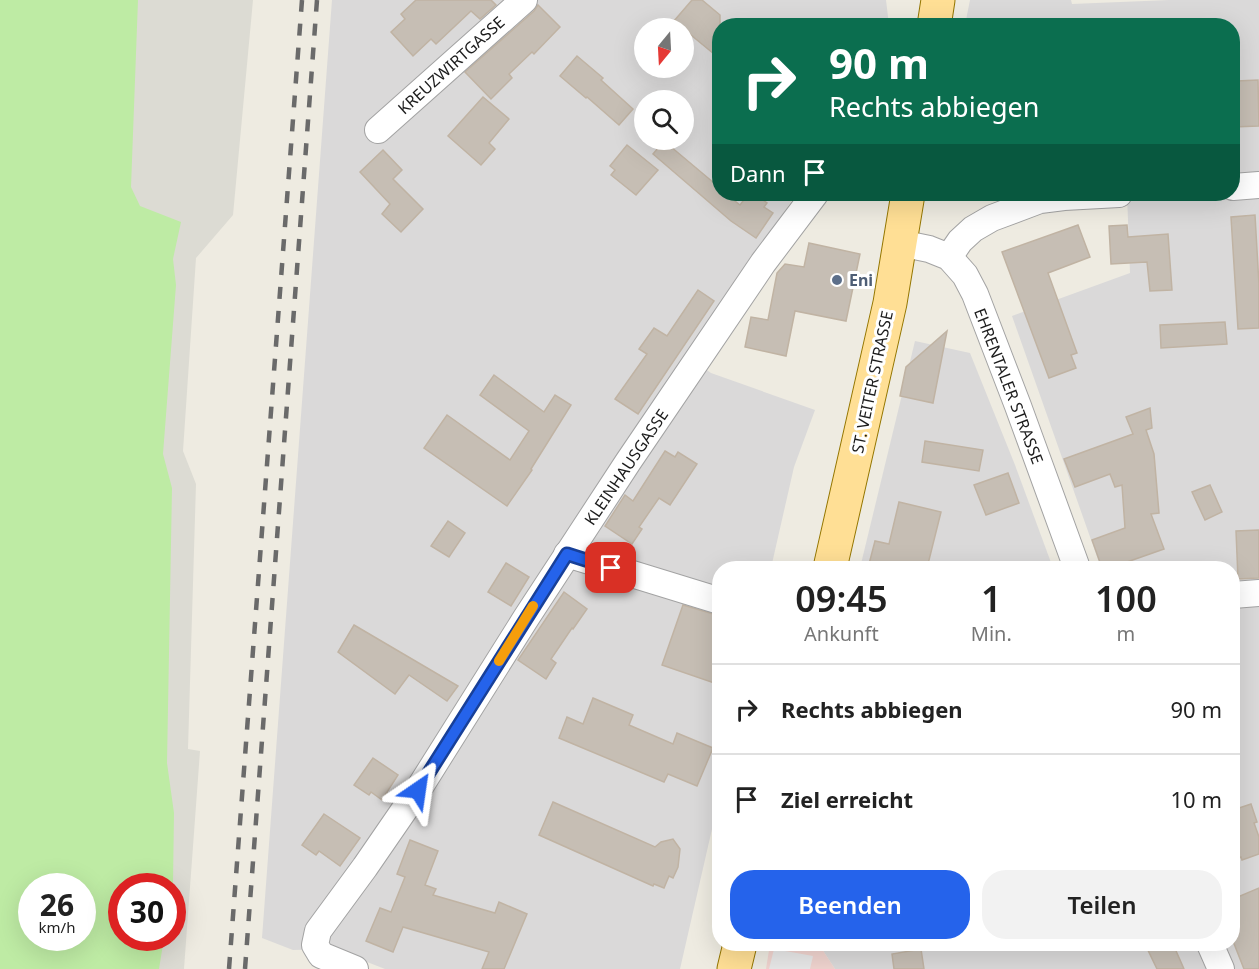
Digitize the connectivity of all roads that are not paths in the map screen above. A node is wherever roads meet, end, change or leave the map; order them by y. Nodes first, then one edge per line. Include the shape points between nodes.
1 (524, 0) edge
2 (938, 0) edge
3 (935, 18) edge
4 (378, 130) dead end
5 (1259, 185) edge
6 (1240, 186) edge
7 (810, 201) edge
8 (907, 201) edge
9 (1037, 201) edge
10 (900, 243) junction
11 (949, 257) junction
12 (567, 554) junction
13 (832, 561) edge
14 (1074, 561) edge
15 (1259, 594) edge
16 (1240, 595) edge
17 (712, 599) edge
18 (738, 951) edge
19 (1213, 951) edge
20 (356, 969) edge
21 (734, 969) edge
22 (1221, 969) edge

1 - 4 street, KREUZWIRTGASSE
2 - 3 main road
5 - 6 street
7 - 12 street, KLEINHAUSGASSE via 763,263
8 - 10 main road, ST. VEITER STRASSE
9 - 11 street via 973,229
10 - 11 street
10 - 13 main road, ST. VEITER STRASSE
11 - 14 street, EHRENTALER STRASSE via 975,294
12 - 17 street
12 - 20 street, KLEINHAUSGASSE via 418,790 318,931 315,945 321,955
15 - 16 street
18 - 21 main road
19 - 22 street

